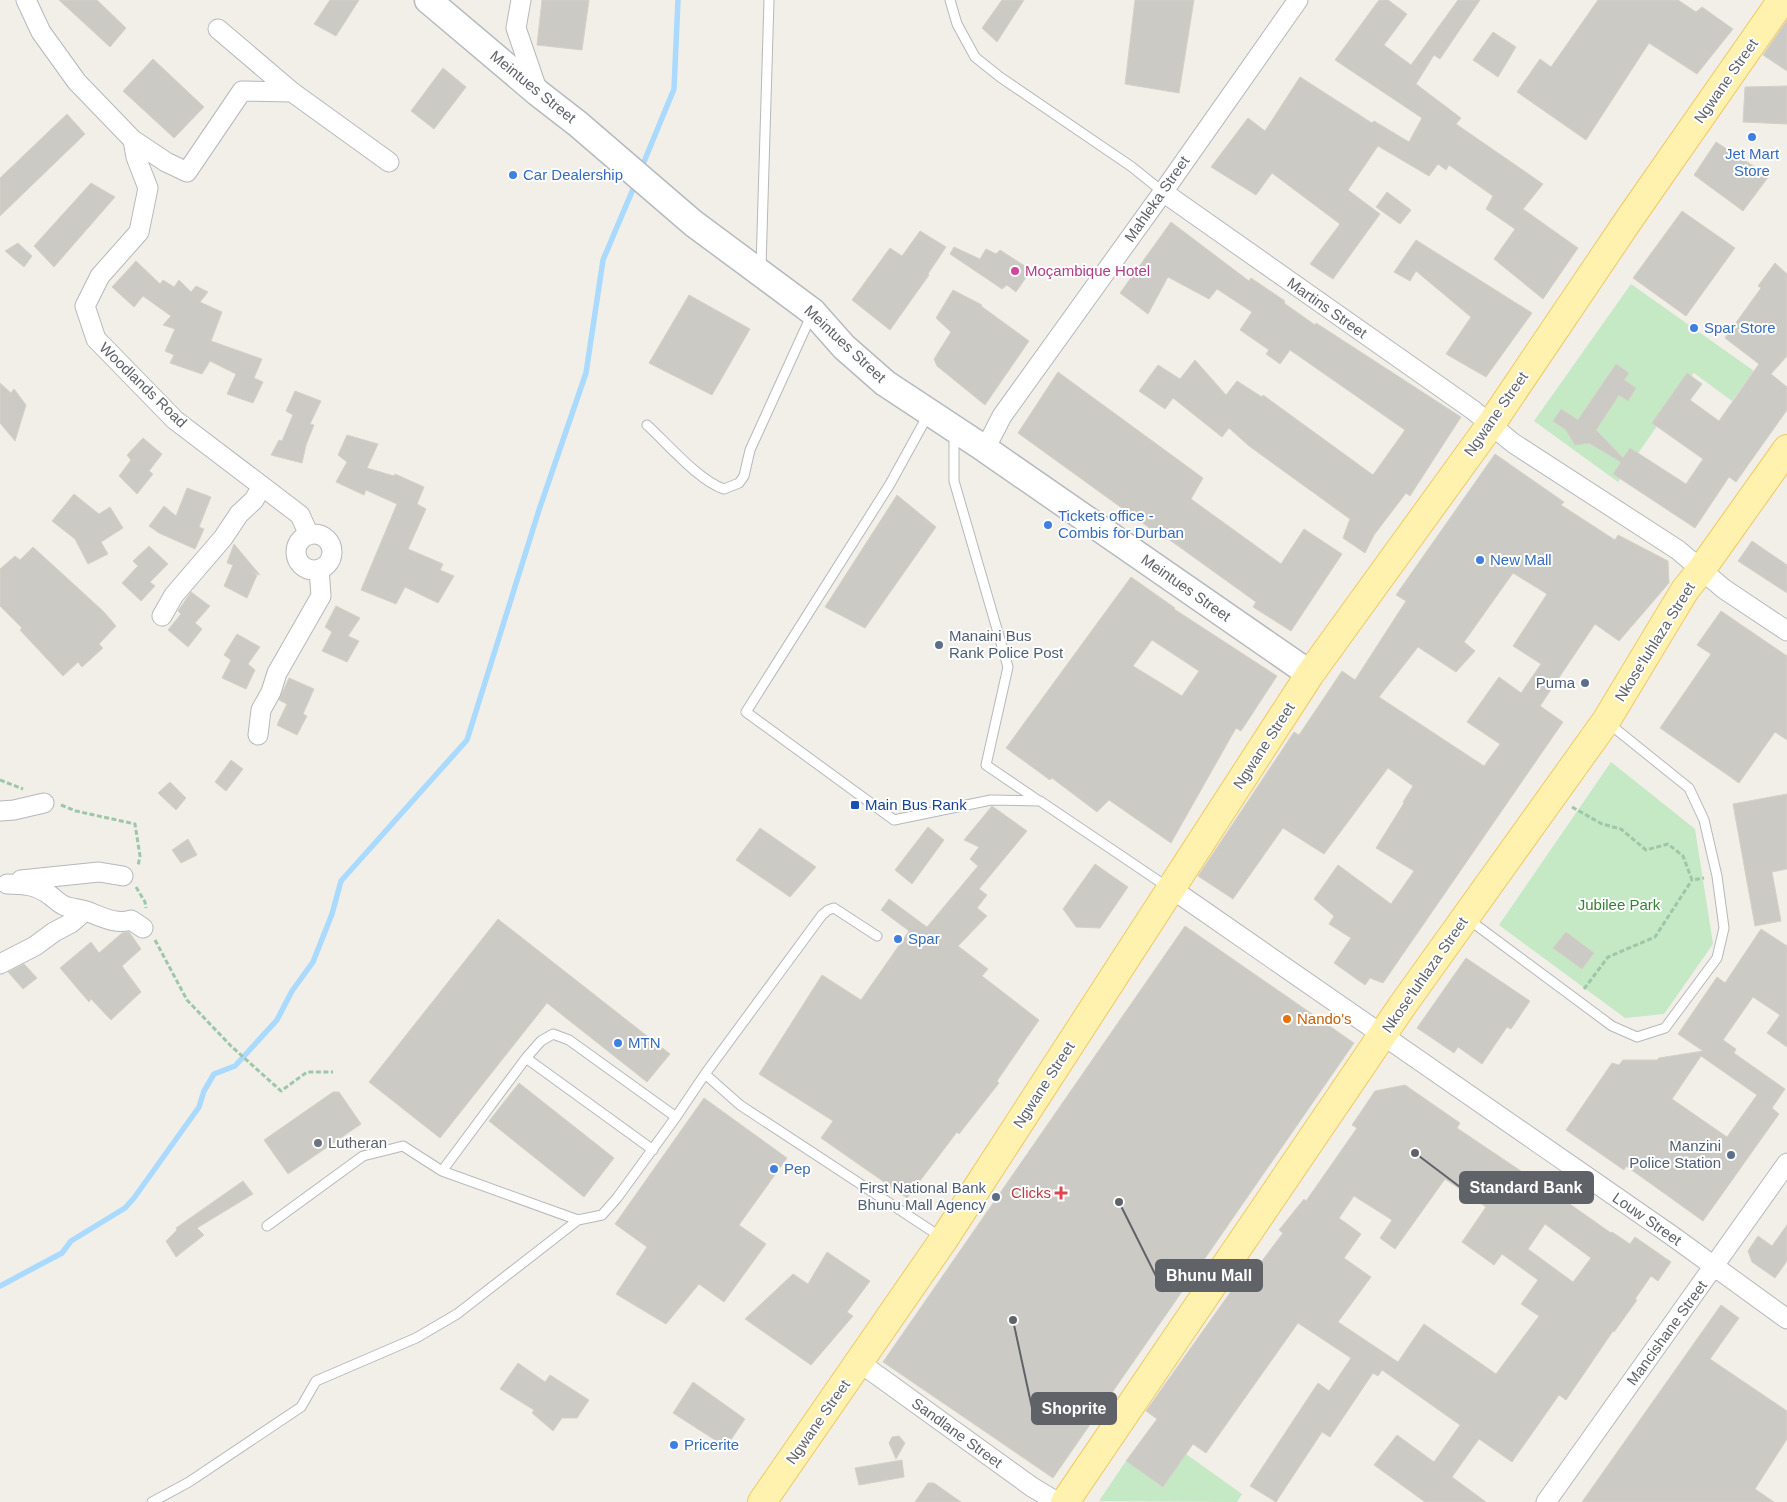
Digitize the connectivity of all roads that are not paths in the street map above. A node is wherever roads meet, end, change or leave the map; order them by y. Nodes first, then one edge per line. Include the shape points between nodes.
1 (26, 0) edge
2 (428, 0) edge
3 (521, 0) edge
4 (769, 0) edge
5 (950, 0) edge
6 (1298, 0) edge
7 (1782, 0) edge
8 (218, 28) dead end
9 (292, 92) junction
10 (538, 93) junction
11 (133, 140) junction
12 (390, 162) dead end
13 (1163, 192) junction
14 (761, 273) junction
15 (813, 312) junction
16 (929, 413) junction
17 (1491, 424) junction
18 (647, 425) dead end
19 (954, 428) junction
20 (985, 449) junction
21 (1787, 449) edge
22 (262, 486) junction
23 (308, 535) junction
24 (320, 569) junction
25 (1701, 570) junction
26 (162, 616) dead end
27 (1787, 631) edge
28 (1310, 674) junction
29 (1606, 721) junction
30 (258, 734) dead end
31 (1040, 801) junction
32 (51, 803) road end
33 (0, 811) edge
34 (133, 875) road end
35 (3, 885) edge
36 (1172, 889) junction
37 (85, 911) junction
38 (1466, 917) junction
39 (147, 926) road end
40 (877, 936) dead end
41 (0, 964) edge
42 (1383, 1035) junction
43 (526, 1058) junction
44 (705, 1074) junction
45 (676, 1117) junction
46 (652, 1150) junction
47 (1787, 1163) edge
48 (442, 1171) junction
49 (578, 1220) junction
50 (267, 1226) dead end
51 (944, 1239) junction
52 (1714, 1267) junction
53 (1787, 1319) edge
54 (859, 1362) junction
55 (152, 1502) edge
56 (762, 1502) edge
57 (1056, 1502) edge
58 (1064, 1502) edge
59 (1546, 1502) edge

1 - 11 street via 40,32 77,82
2 - 10 street, Meintues Street
3 - 10 street via 516,28
4 - 14 lane
5 - 13 lane via 956,24 975,57
6 - 13 street, Mahleka Street
7 - 17 main road, Ngwane Street
8 - 9 street
9 - 11 street via 242,91 187,172
9 - 12 street
10 - 14 street, Meintues Street via 693,223
11 - 22 street, Woodlands Road via 148,188 139,232 100,276 85,306 96,339 175,420
13 - 17 street, Martins Street
13 - 20 street, Mahleka Street via 1002,416
14 - 15 street, Meintues Street
15 - 16 street, Meintues Street via 844,347 885,383
15 - 18 lane via 750,450 744,476 739,483 724,489 716,486
16 - 19 street, Meintues Street
16 - 31 lane via 890,484 746,712 894,820 991,800
17 - 25 street, Martins Street via 1513,443 1678,550
17 - 28 main road, Ngwane Street
19 - 20 street, Meintues Street
19 - 31 lane via 954,481 1008,667 986,765
20 - 28 street, Meintues Street
21 - 25 main road, Nkose'luhlaza Street
22 - 23 street, Woodlands Road via 300,514
22 - 26 street via 254,500 174,595
23 - 24 street via 326,539 331,547 332,556
23 - 24 street via 300,540 297,558 310,570
24 - 30 street via 321,596 276,673 271,692 261,710
25 - 27 street
25 - 29 main road, Nkose'luhlaza Street via 1685,590
28 - 36 main road, Ngwane Street
29 - 38 main road, Nkose'luhlaza Street
29 - 38 lane via 1689,788 1704,820 1717,876 1724,928 1717,958 1665,1028 1637,1037 1612,1026
31 - 36 lane
32 - 33 street
34 - 35 street via 99,872 26,878
35 - 37 street via 32,886 65,907
36 - 42 street, Louw Street
36 - 51 main road, Ngwane Street
37 - 39 street via 122,923 131,920
37 - 41 street via 35,946
38 - 42 main road, Nkose'luhlaza Street
40 - 44 lane via 834,908 828,910
42 - 52 street, Louw Street
42 - 58 main road, Nkose'luhlaza Street
43 - 45 lane via 541,1041 553,1034 569,1040
43 - 46 lane
43 - 48 lane
44 - 45 lane
44 - 51 lane via 740,1105
45 - 46 lane
46 - 49 lane via 602,1214
47 - 52 street, Mancishane Street
48 - 49 lane
48 - 50 lane via 402,1146 364,1156
49 - 55 lane via 456,1314 416,1338 316,1382 301,1407 189,1482
51 - 54 main road, Ngwane Street
52 - 53 street, Louw Street
52 - 59 street, Mancishane Street
54 - 56 main road, Ngwane Street
54 - 57 street, Sandlane Street

